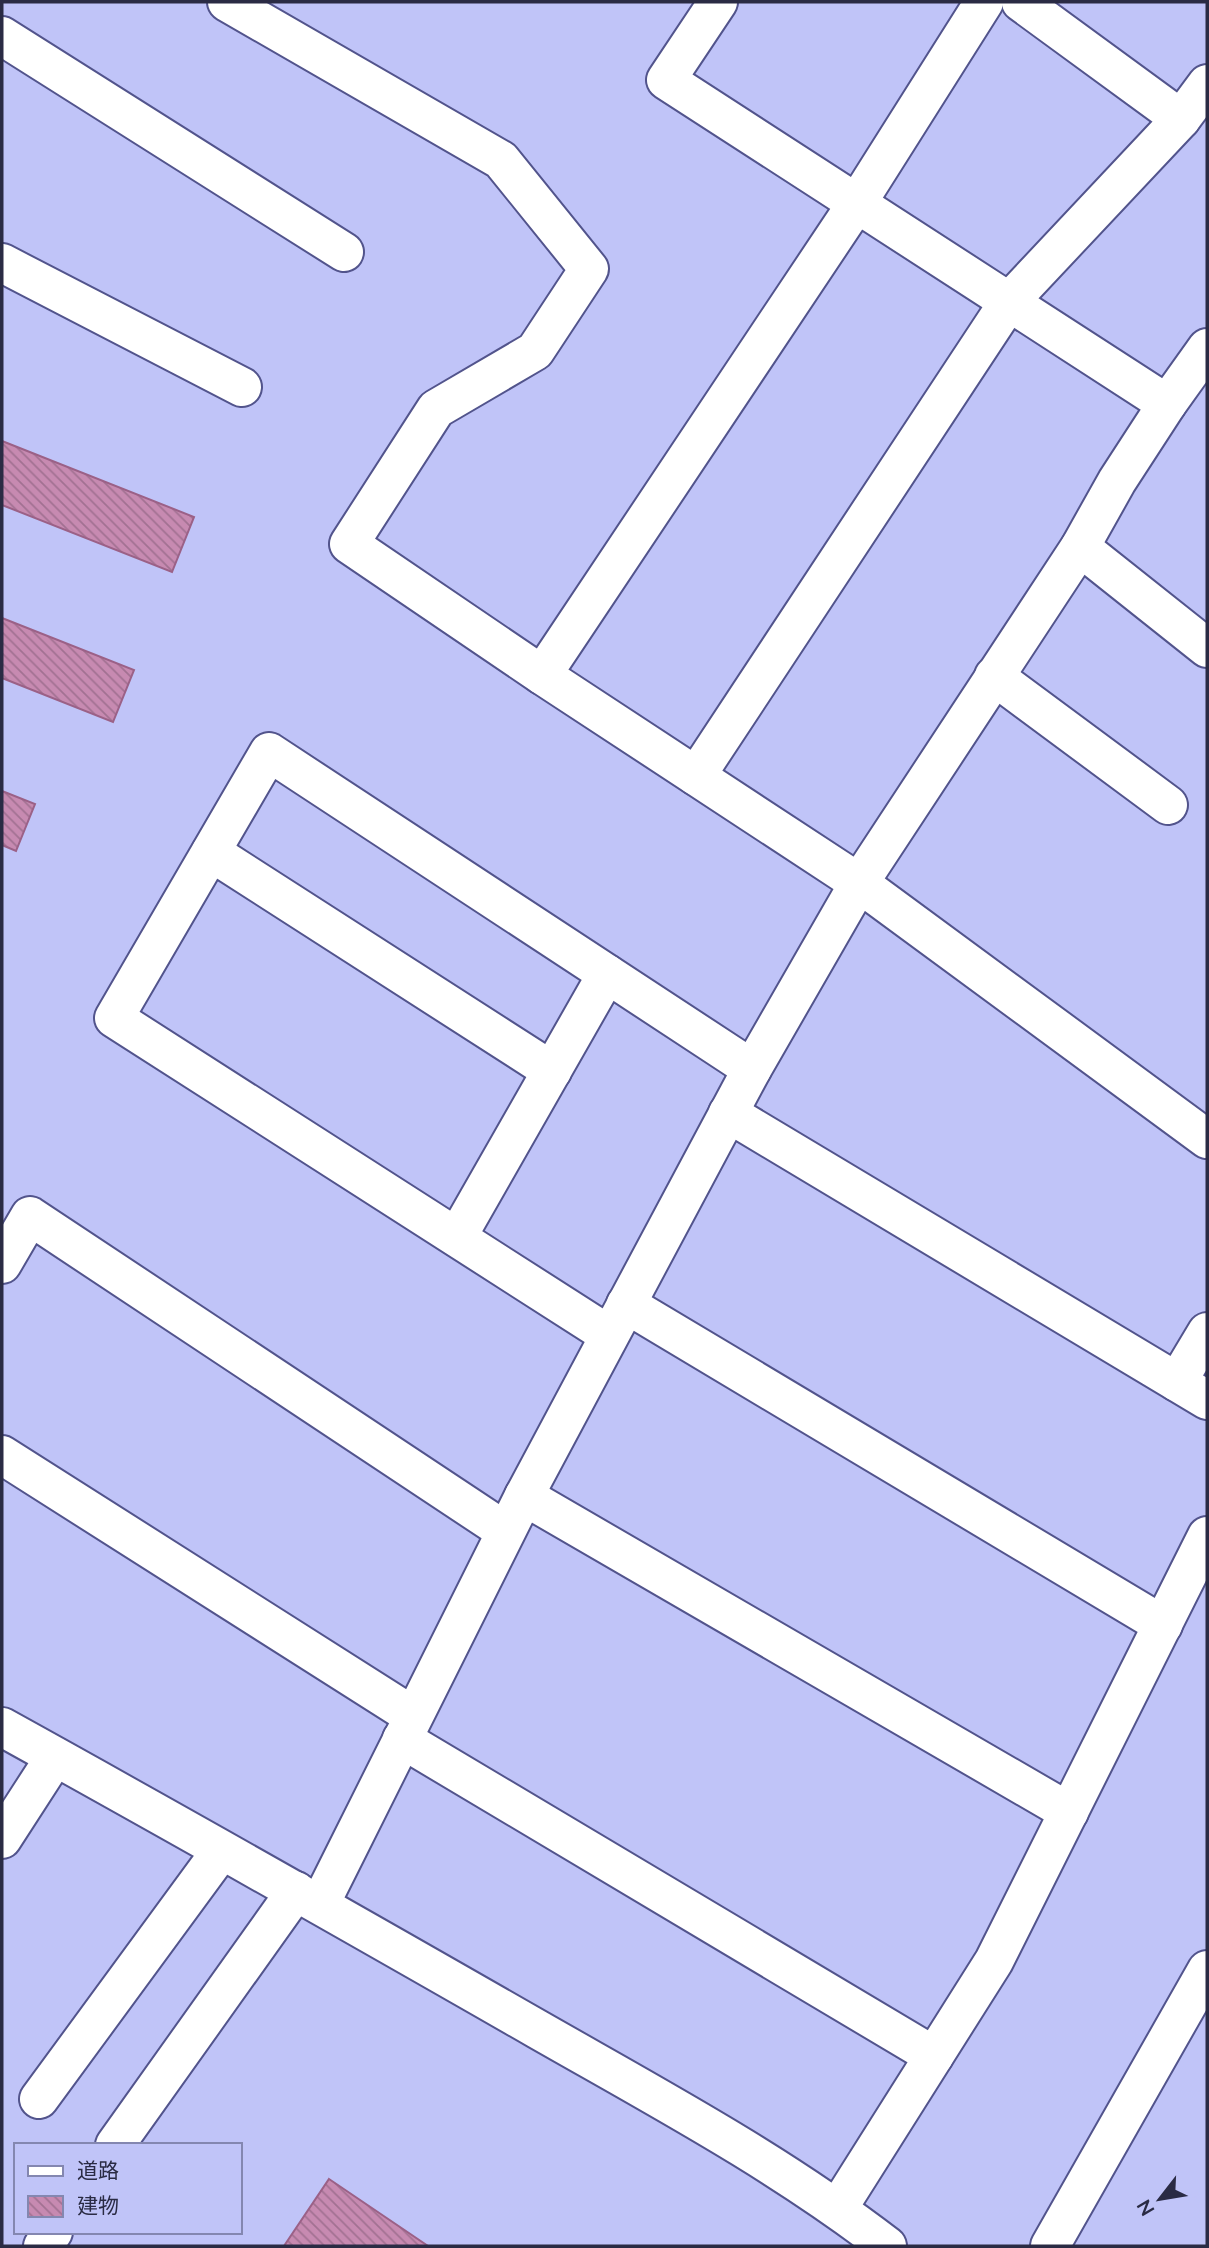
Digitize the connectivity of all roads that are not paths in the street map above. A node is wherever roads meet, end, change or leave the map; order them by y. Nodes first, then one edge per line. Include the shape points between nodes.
1 (227, 2) edge
2 (718, 2) edge
3 (984, 2) edge
4 (1021, 2) edge
5 (2, 36) edge
6 (1207, 84) edge
7 (1181, 119) junction
8 (857, 203) junction
9 (344, 252) dead end
10 (2, 263) edge
11 (1008, 303) junction
12 (1207, 348) edge
13 (242, 387) dead end
14 (1167, 404) junction
15 (1080, 547) junction
16 (1207, 648) edge
17 (542, 675) junction
18 (994, 676) junction
19 (696, 776) junction
20 (1168, 806) dead end
21 (211, 852) junction
22 (859, 883) junction
23 (607, 974) junction
24 (752, 1069) junction
25 (552, 1071) junction
26 (727, 1113) junction
27 (1207, 1139) edge
28 (457, 1237) junction
29 (2, 1264) edge
30 (618, 1319) junction
31 (1207, 1332) edge
32 (1192, 1391) edge
33 (2, 1455) edge
34 (524, 1496) junction
35 (506, 1531) junction
36 (1207, 1536) edge
37 (1163, 1625) junction
38 (2, 1727) edge
39 (408, 1728) junction
40 (55, 1757) junction
41 (1069, 1812) junction
42 (2, 1839) edge
43 (221, 1851) junction
44 (308, 1897) junction
45 (1207, 1970) edge
46 (934, 2056) junction
47 (39, 2099) dead end
48 (117, 2143) edge
49 (838, 2208) junction
50 (887, 2246) edge
51 (1050, 2246) edge

1 - 17 street via 501,160 589,270 535,351 436,409 349,544
2 - 8 street via 666,80
3 - 8 street
4 - 7 street
5 - 9 street
6 - 7 street
7 - 11 street
8 - 11 street
8 - 17 street
10 - 13 street
11 - 14 street
11 - 19 street
12 - 14 street
14 - 15 street
15 - 16 street
15 - 18 street
17 - 19 street
18 - 20 street
18 - 22 street
19 - 22 street
21 - 23 street via 269,752
21 - 25 street
21 - 28 street via 114,1018
22 - 24 street
22 - 27 street
23 - 24 street
23 - 25 street
24 - 26 street
25 - 28 street
26 - 30 street
26 - 32 street
28 - 30 street
29 - 35 street via 30,1216
30 - 34 street
30 - 37 street
31 - 32 street
33 - 39 street
34 - 35 street
34 - 41 street
35 - 39 street
36 - 37 street
37 - 41 street
38 - 40 street
39 - 44 street
39 - 46 street
40 - 42 street
40 - 43 street
41 - 46 street via 994,1961
43 - 44 street
43 - 47 street
44 - 48 street
44 - 49 street via 746,2149
45 - 51 street
46 - 49 street
49 - 50 street

